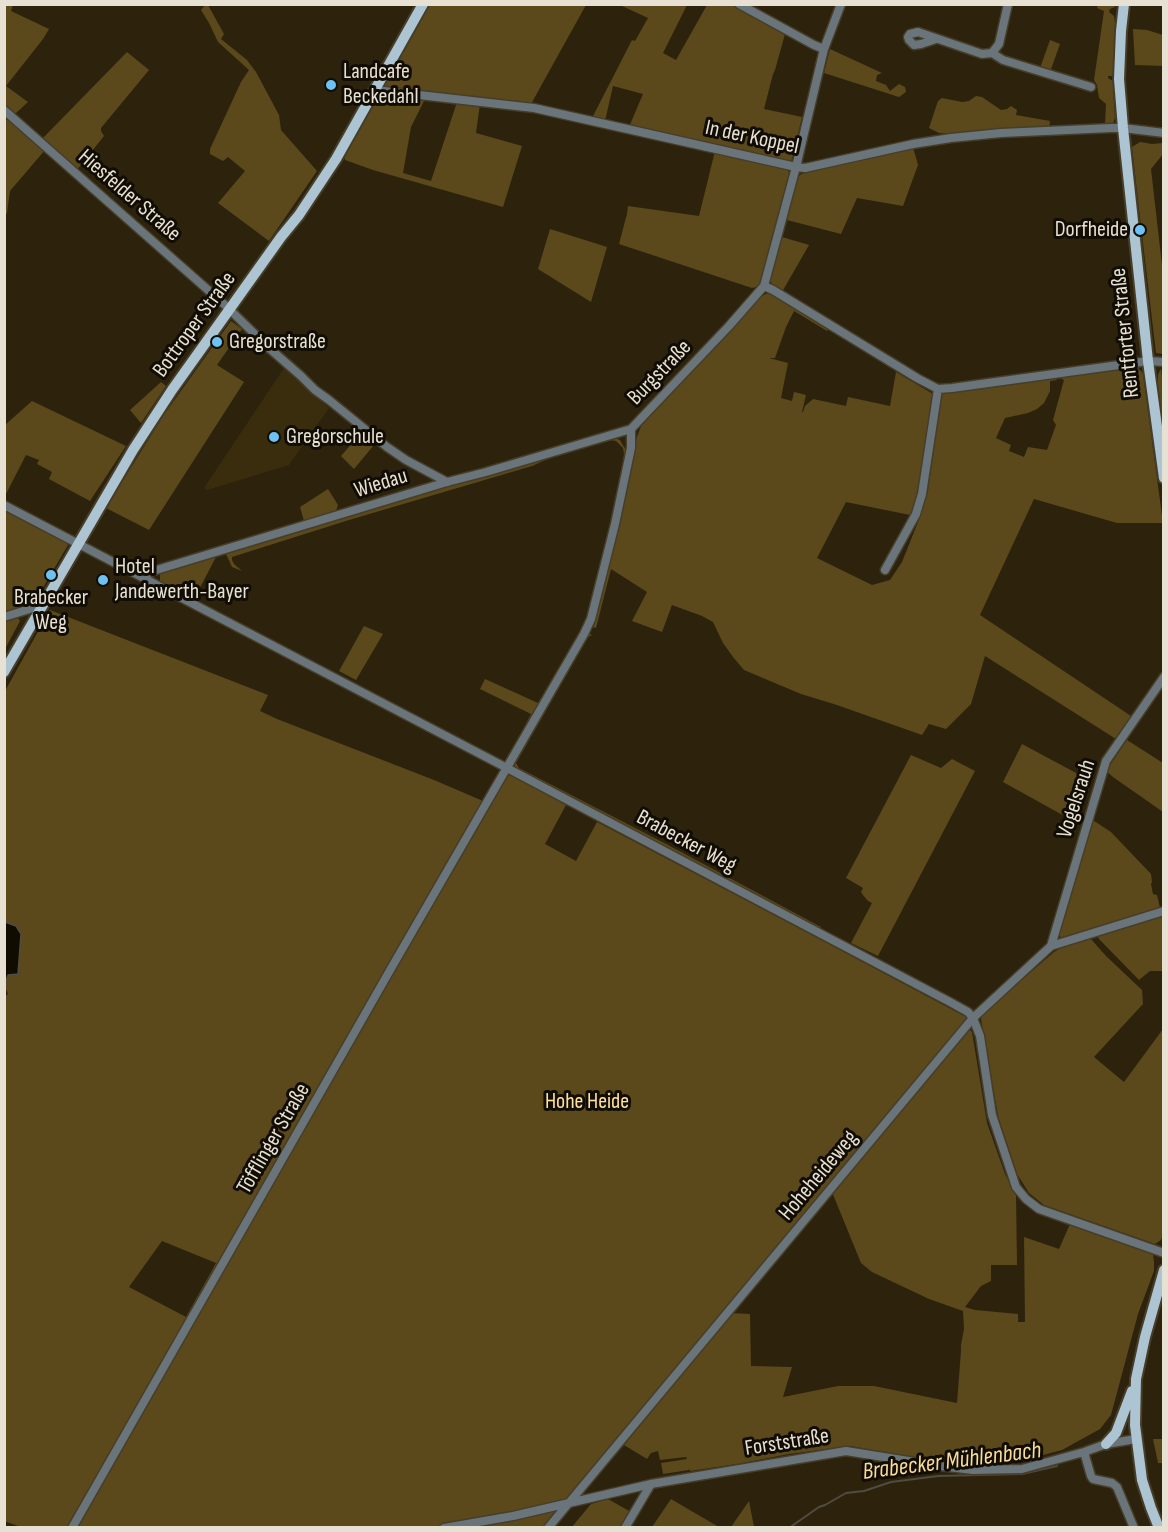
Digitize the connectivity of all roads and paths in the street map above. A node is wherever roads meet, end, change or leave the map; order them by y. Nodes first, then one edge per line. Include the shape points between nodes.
1 (423, 4) edge
2 (739, 4) edge
3 (841, 4) edge
4 (1008, 4) edge
5 (1124, 4) edge
6 (936, 39) dead end
7 (824, 49) junction
8 (992, 52) junction
9 (1091, 87) dead end
10 (375, 90) junction
11 (4, 111) edge
12 (1123, 128) junction
13 (1164, 133) edge
14 (796, 167) junction
15 (764, 286) junction
16 (230, 310) junction
17 (1148, 361) junction
18 (1164, 362) edge
19 (938, 389) junction
20 (632, 429) junction
21 (1164, 478) edge
22 (447, 482) junction
23 (4, 505) edge
24 (78, 544) junction
25 (885, 570) dead end
26 (144, 578) junction
27 (40, 610) junction
28 (4, 617) edge
29 (4, 672) edge
30 (1164, 677) edge
31 (507, 768) junction
32 (1164, 911) edge
33 (1052, 946) junction
34 (974, 1018) junction
35 (1164, 1253) edge
36 (1164, 1270) edge
37 (1136, 1380) junction
38 (1136, 1439) junction
39 (1106, 1444) junction
40 (1084, 1452) junction
41 (651, 1484) junction
42 (569, 1504) junction
43 (72, 1527) edge
44 (444, 1527) edge
45 (548, 1527) edge
46 (626, 1527) edge
47 (1134, 1527) edge
48 (1159, 1527) edge

1 - 10 main road, Bottroper Straße
2 - 7 street
3 - 7 street, Burgstraße
4 - 8 street via 999,44
5 - 12 main road, Rentforter Straße via 1119,79
6 - 8 street via 982,54
7 - 14 street, Burgstraße
8 - 9 street via 1003,60
10 - 14 street, In der Koppel via 534,108
10 - 16 main road, Bottroper Straße via 336,159
11 - 16 street, Hiesfelder Straße
12 - 13 street, In der Koppel
12 - 14 street, In der Koppel via 951,138
12 - 17 main road, Rentforter Straße
14 - 15 street, Burgstraße
15 - 19 street
15 - 20 street, Burgstraße
16 - 22 street via 315,390 387,447
16 - 24 main road, Bottroper Straße via 133,450
17 - 18 street
17 - 19 street
17 - 21 main road, Rentforter Straße
19 - 25 street via 922,494
20 - 22 street, Wiedau
20 - 31 street, Burgstraße via 631,448 591,619
22 - 26 street, Wiedau via 153,571
23 - 24 street, Brabecker Weg
24 - 26 street, Brabecker Weg
24 - 27 main road, Bottroper Straße
26 - 31 street, Brabecker Weg
27 - 28 street via 33,608
27 - 29 main road, Bottroper Straße
30 - 33 street, Vogelsrauh via 1106,761
31 - 34 street, Brabecker Weg via 940,996
31 - 43 street, Töfflinger Straße
32 - 33 street, Hoheheideweg
33 - 34 street, Hoheheideweg
34 - 35 street via 992,1115 1016,1187 1039,1209
34 - 42 street, Hoheheideweg
36 - 37 main road
37 - 38 main road
37 - 39 main road via 1116,1433
38 - 39 street, Forststraße
38 - 48 main road via 1142,1480
39 - 40 street, Forststraße
40 - 41 street, Forststraße via 1022,1469 973,1470 846,1451
40 - 47 street via 1093,1479 1117,1487
41 - 42 street, Forststraße
41 - 46 street
42 - 44 street, Forststraße
42 - 45 street, Hoheheideweg

